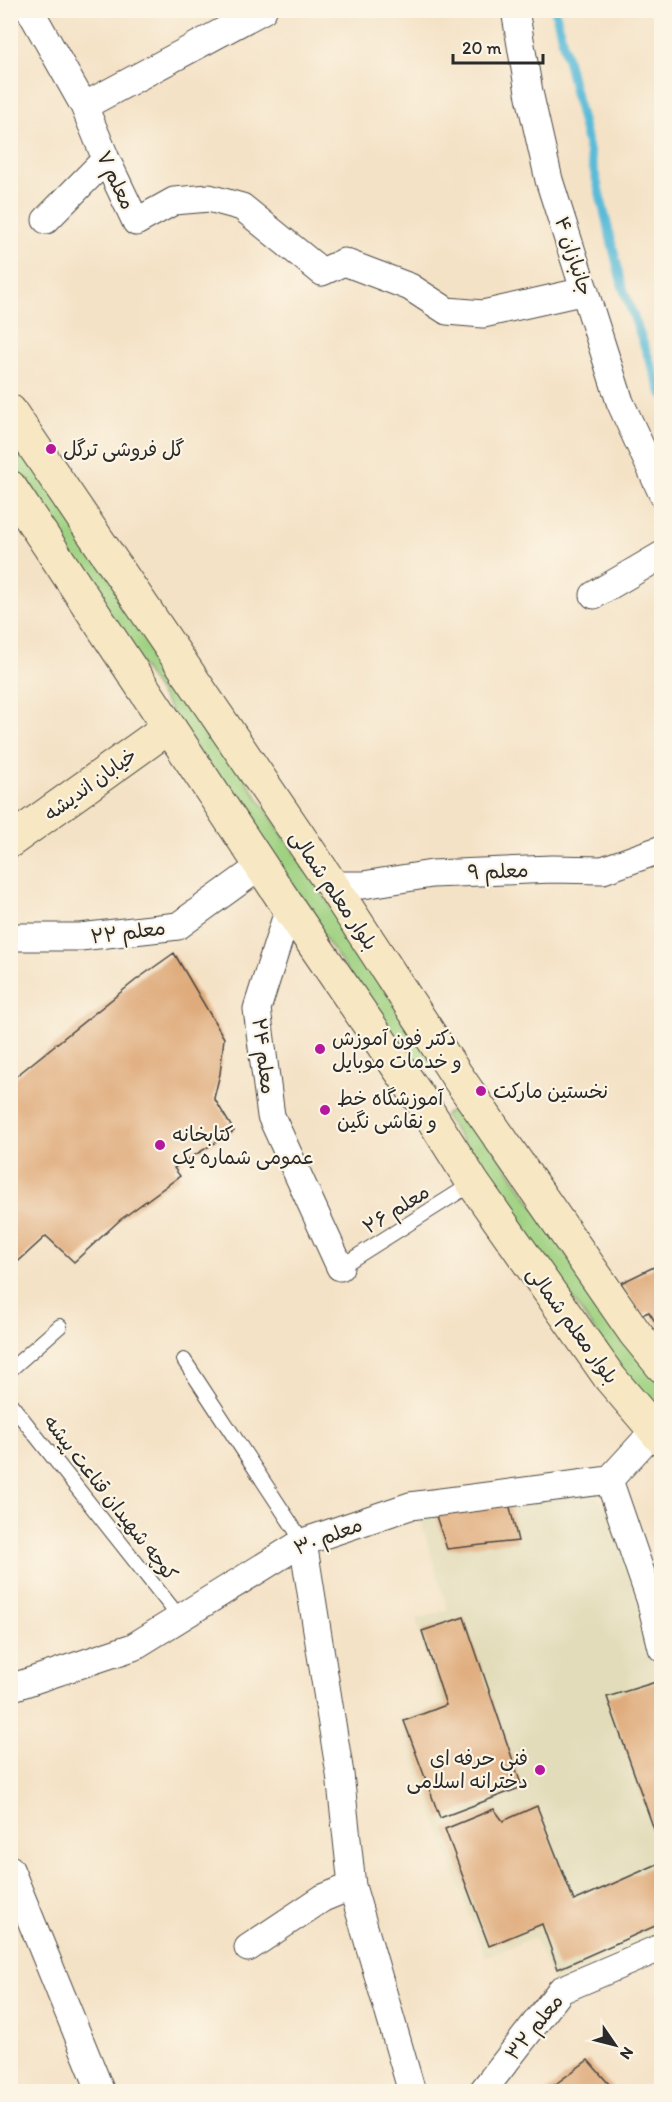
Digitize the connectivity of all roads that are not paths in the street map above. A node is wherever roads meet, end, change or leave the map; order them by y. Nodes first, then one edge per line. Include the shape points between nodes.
1 (30, 10) edge
2 (263, 10) edge
3 (514, 10) edge
4 (84, 106) junction
5 (106, 159) junction
6 (46, 220) dead end
7 (585, 291) junction
8 (10, 411) edge
9 (10, 487) edge
10 (662, 493) edge
11 (662, 555) edge
12 (594, 595) dead end
13 (169, 727) junction
14 (10, 841) edge
15 (662, 849) edge
16 (262, 865) junction
17 (332, 885) junction
18 (289, 908) junction
19 (10, 937) edge
20 (457, 1076) junction
21 (422, 1102) junction
22 (473, 1183) junction
23 (340, 1267) joint
24 (60, 1326) dead end
25 (184, 1360) dead end
26 (662, 1366) edge
27 (10, 1370) edge
28 (10, 1403) edge
29 (658, 1435) edge
30 (609, 1480) junction
31 (303, 1542) junction
32 (180, 1618) junction
33 (662, 1648) edge
34 (10, 1688) edge
35 (10, 1869) edge
36 (352, 1886) junction
37 (662, 1947) edge
38 (248, 1948) dead end
39 (101, 2091) edge
40 (412, 2091) edge
41 (482, 2091) edge

1 - 4 street, معلم ۷
2 - 4 street
3 - 7 street, جانبازان ۴ via 549,180
4 - 5 street, معلم ۷
5 - 6 street
5 - 7 street, معلم ۷ via 136,222 174,201 209,198 242,207 322,272 344,262 410,287 447,311 483,314
7 - 10 street, جانبازان ۴ via 620,402
8 - 17 main road, بلوار معلم شمالی
9 - 13 main road, بلوار معلم شمالی
11 - 12 street
13 - 14 main road, خیابان اندیشه
13 - 16 main road, بلوار معلم شمالی
15 - 17 street, معلم ۹ via 603,870 432,874 363,885
16 - 18 main road, بلوار معلم شمالی
16 - 19 street, معلم ۲۲ via 178,926 80,938
17 - 20 main road, بلوار معلم شمالی
18 - 21 main road, بلوار معلم شمالی
18 - 23 street, معلم ۲۴ via 257,1009 272,1116
20 - 21 main road
20 - 26 main road, بلوار معلم شمالی
21 - 22 main road, بلوار معلم شمالی
22 - 23 lane, معلم ۲۶
22 - 29 main road, بلوار معلم شمالی via 610,1378
24 - 27 lane
25 - 31 lane
28 - 32 lane, کوچه شهیدان قناعت پیشه
29 - 30 street
30 - 31 street, معلم ۳۰ via 410,1506
30 - 33 street via 650,1599
31 - 32 street, معلم ۳۰
31 - 36 street via 340,1774
32 - 34 street, معلم ۳۰ via 133,1647
35 - 39 street
36 - 38 street via 323,1898
36 - 40 street
37 - 41 street, معلم ۳۲ via 561,1990

